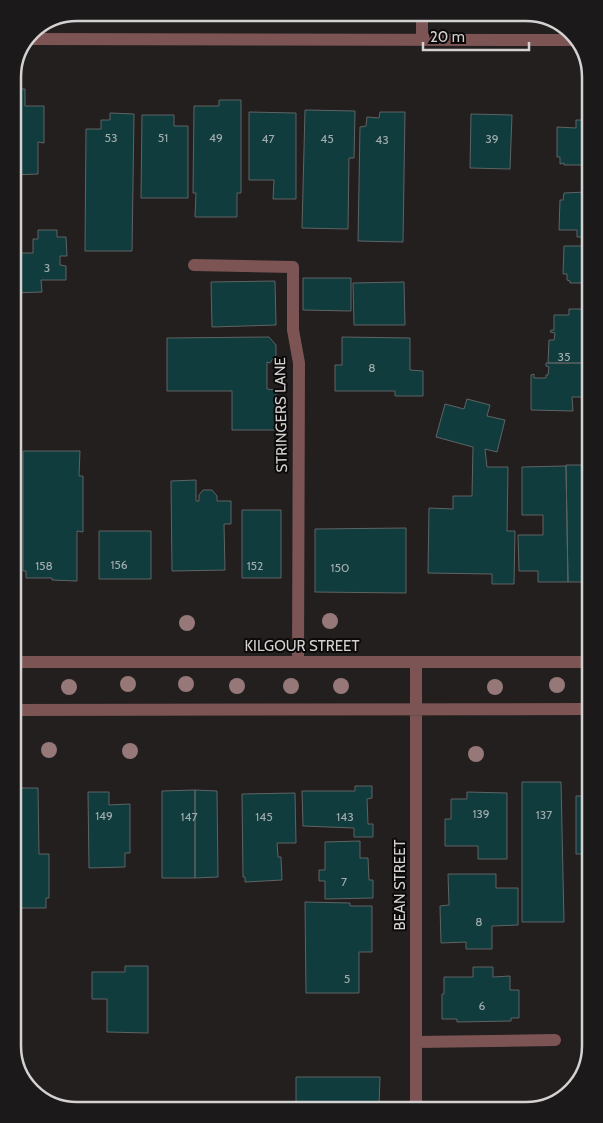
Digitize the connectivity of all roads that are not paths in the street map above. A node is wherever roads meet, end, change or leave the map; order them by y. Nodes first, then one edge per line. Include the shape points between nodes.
1 (422, 21) edge
2 (36, 40) edge
3 (422, 40) junction
4 (567, 40) edge
5 (194, 265) dead end
6 (21, 662) edge
7 (298, 662) junction
8 (416, 662) junction
9 (582, 662) edge
10 (582, 709) edge
11 (21, 710) edge
12 (416, 710) junction
13 (555, 1040) dead end
14 (416, 1042) junction
15 (416, 1102) edge

1 - 3 street
2 - 3 street
3 - 4 street
5 - 7 street, STRINGERS LANE via 292,267 293,330 299,363
6 - 7 street, KILGOUR STREET
7 - 8 street, KILGOUR STREET
8 - 9 street, KILGOUR STREET
8 - 12 street, BEAN STREET
10 - 12 street
11 - 12 street
12 - 14 street, BEAN STREET
13 - 14 street
14 - 15 street, BEAN STREET

